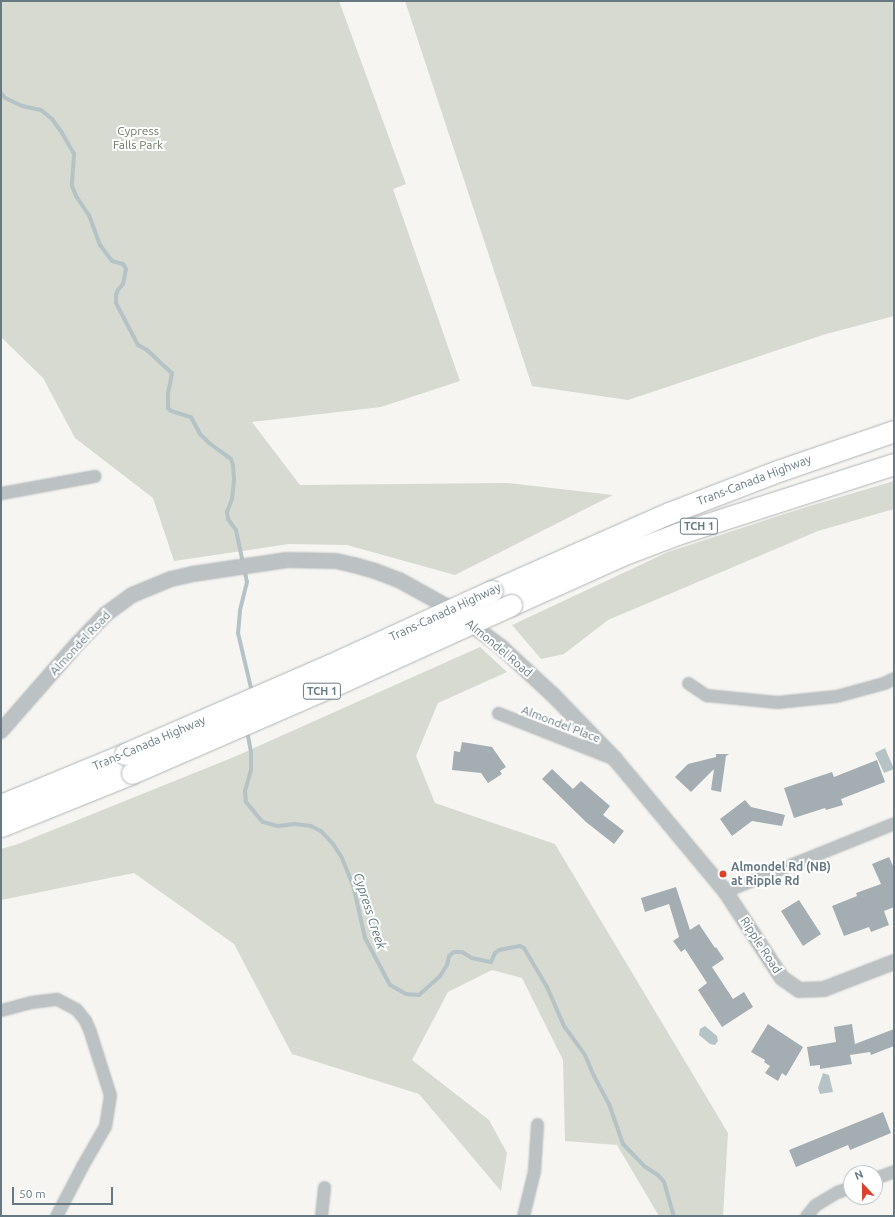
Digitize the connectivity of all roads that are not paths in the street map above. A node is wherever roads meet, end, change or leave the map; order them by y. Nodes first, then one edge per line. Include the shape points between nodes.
1 (894, 431) edge
2 (894, 464) edge
3 (94, 476) dead end
4 (1, 493) edge
5 (894, 678) edge
6 (688, 682) dead end
7 (498, 713) dead end
8 (1, 731) edge
9 (615, 759) junction
10 (128, 763) junction
11 (1, 805) edge
12 (894, 823) edge
13 (1, 826) edge
14 (726, 891) junction
15 (894, 962) edge
16 (1, 1010) edge
17 (537, 1124) dead end
18 (894, 1170) edge
19 (883, 1175) edge
20 (324, 1187) dead end
21 (843, 1190) edge
22 (56, 1216) edge
23 (321, 1216) edge
24 (523, 1216) edge
25 (806, 1216) edge

1 - 10 highway, Trans-Canada Highway / TCH 1, bridge via 778,471 614,536 330,665
2 - 10 highway, Trans-Canada Highway / TCH 1, bridge via 677,534 622,555 325,690
3 - 4 street
5 - 6 street via 836,696 777,702 706,695
7 - 9 street, Almondel Place
8 - 9 street, Almondel Road via 78,643 106,614 132,595 193,574 313,559 336,561 376,571 399,580 448,607 475,626 526,670
9 - 14 street, Almondel Road
10 - 11 highway, Trans-Canada Highway / TCH 1
10 - 13 highway, Trans-Canada Highway / TCH 1
12 - 14 street
14 - 15 street, Ripple Road via 782,978 798,990 824,989
16 - 22 street via 31,1002 57,999 76,1009 90,1032 110,1095 105,1126
17 - 24 street via 534,1171
18 - 19 street
20 - 23 street
21 - 25 street via 815,1205

